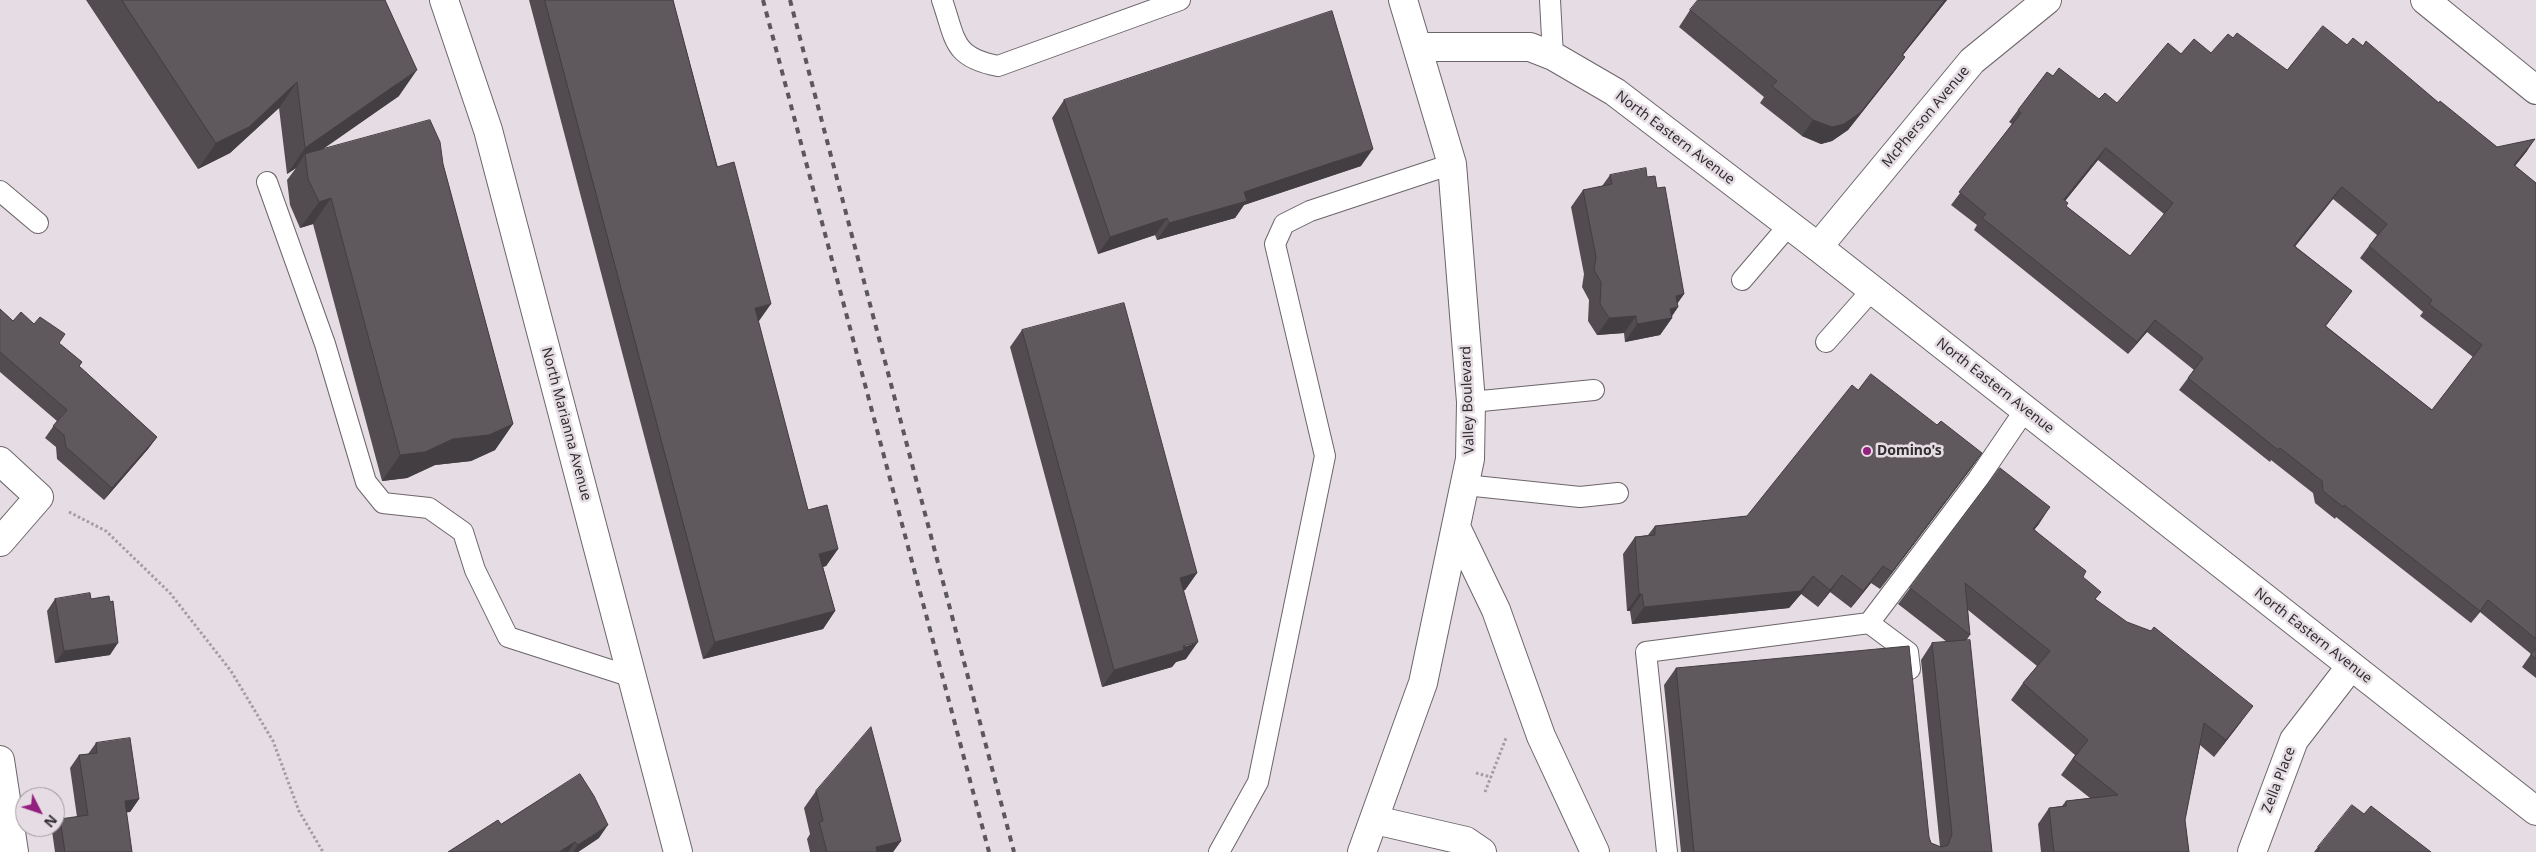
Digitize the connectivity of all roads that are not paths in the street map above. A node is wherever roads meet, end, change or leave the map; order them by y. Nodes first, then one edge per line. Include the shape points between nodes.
1 (444, 0) edge
2 (942, 0) edge
3 (1180, 0) edge
4 (1403, 0) edge
5 (1550, 0) edge
6 (2047, 0) edge
7 (2426, 0) edge
8 (1418, 47) junction
9 (1553, 56) junction
10 (2536, 90) edge
11 (1452, 164) junction
12 (267, 182) dead end
13 (0, 191) edge
14 (38, 224) dead end
15 (1788, 225) junction
16 (1818, 247) junction
17 (1742, 280) dead end
18 (1872, 290) junction
19 (1826, 342) dead end
20 (1594, 390) dead end
21 (1471, 402) junction
22 (2025, 410) junction
23 (0, 461) edge
24 (1465, 485) junction
25 (1618, 493) dead end
26 (1456, 526) junction
27 (0, 542) edge
28 (1869, 623) junction
29 (2351, 666) junction
30 (632, 677) junction
31 (1912, 690) edge
32 (0, 760) edge
33 (2, 799) edge
34 (2536, 811) edge
35 (1375, 820) junction
36 (14, 852) edge
37 (678, 852) edge
38 (1219, 852) edge
39 (1362, 852) edge
40 (1482, 852) edge
41 (1595, 852) edge
42 (1667, 852) edge
43 (2252, 852) edge

1 - 30 main road, North Marianna Avenue via 488,130
2 - 3 lane via 959,50 976,62 998,66
4 - 8 main road, Valley Boulevard
5 - 9 lane
6 - 16 main road, McPherson Avenue via 1972,61
7 - 10 main road
8 - 9 main road, North Eastern Avenue via 1530,47
8 - 11 main road, Valley Boulevard
9 - 15 main road, North Eastern Avenue via 1615,92
11 - 21 main road, Valley Boulevard
11 - 38 lane via 1310,211 1284,224 1275,244 1325,456 1258,782
12 - 30 lane via 325,344 366,482 383,503 429,508 463,532 475,570 508,637
13 - 14 lane
15 - 16 main road, North Eastern Avenue
15 - 17 lane
16 - 18 main road, North Eastern Avenue
18 - 19 lane
18 - 22 main road, North Eastern Avenue
20 - 21 lane
21 - 24 main road, Valley Boulevard via 1470,459
22 - 28 lane
22 - 29 main road, North Eastern Avenue
23 - 27 main road via 39,497
24 - 25 lane via 1580,497
24 - 26 main road, Valley Boulevard
26 - 35 main road, Valley Boulevard via 1423,683
26 - 41 main road via 1496,610 1541,736
28 - 31 lane via 1908,652
28 - 42 lane via 1646,652
29 - 34 main road, North Eastern Avenue
29 - 43 main road, Zella Place via 2294,740
30 - 37 main road, North Marianna Avenue
32 - 33 main road
33 - 36 main road
35 - 39 main road, Valley Boulevard
35 - 40 main road via 1466,841

